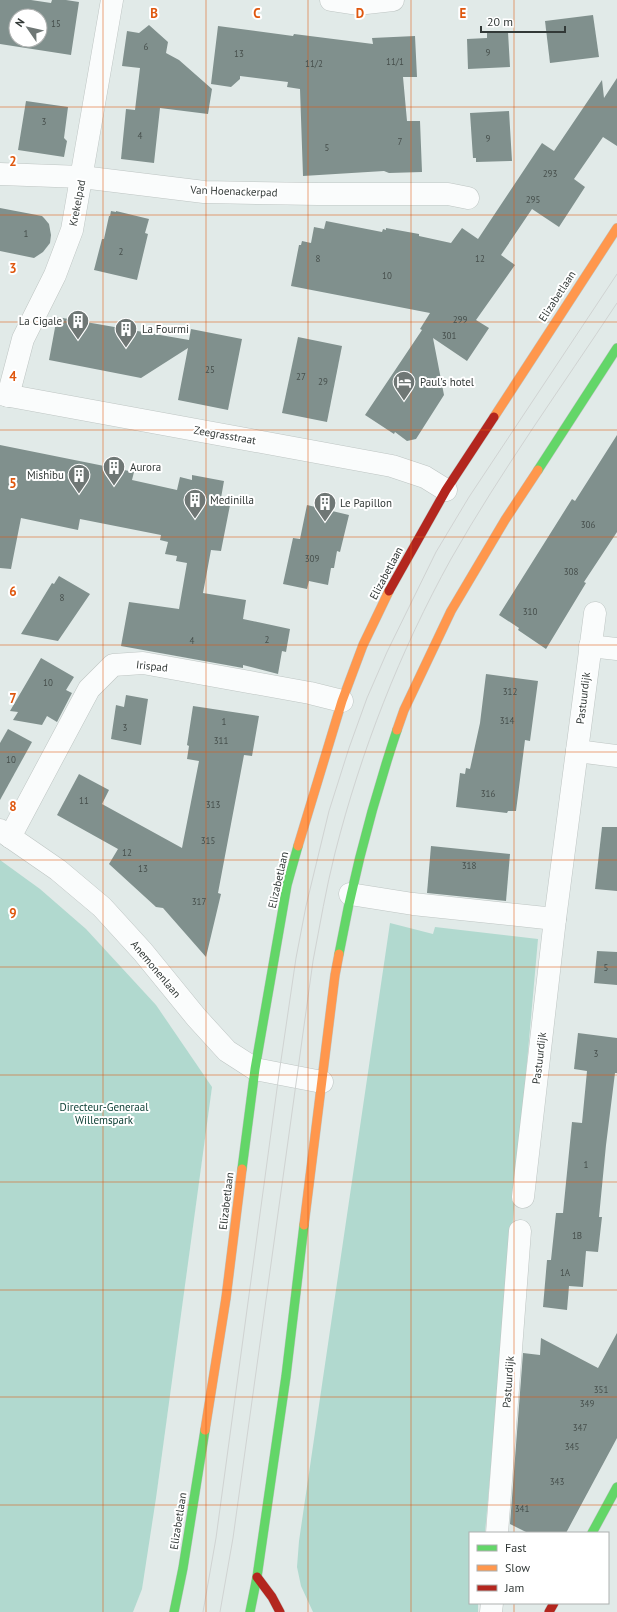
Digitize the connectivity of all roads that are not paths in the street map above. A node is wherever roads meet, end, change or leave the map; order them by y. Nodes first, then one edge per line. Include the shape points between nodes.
1 (112, 0) edge
2 (331, 0) edge
3 (393, 0) edge
4 (0, 174) edge
5 (82, 177) junction
6 (468, 198) dead end
7 (617, 228) edge
8 (617, 348) edge
9 (4, 395) edge
10 (446, 490) junction
11 (594, 613) dead end
12 (590, 646) junction
13 (617, 649) edge
14 (342, 701) junction
15 (577, 751) junction
16 (617, 756) edge
17 (5, 834) edge
18 (350, 894) junction
19 (555, 919) junction
20 (255, 1069) junction
21 (322, 1082) junction
22 (523, 1197) dead end
23 (520, 1230) dead end
24 (617, 1487) edge
25 (497, 1532) edge
26 (593, 1532) edge
27 (257, 1577) junction
28 (174, 1612) edge
29 (250, 1612) edge
30 (280, 1612) edge

1 - 5 street, Krekelpad
2 - 3 street via 357,4
4 - 5 street, Van Hoenackerpad
5 - 6 street, Van Hoenackerpad via 204,192 448,194
5 - 9 street, Krekelpad via 72,230 55,275 23,339
7 - 10 main road, Elizabetlaan
8 - 18 main road via 505,520 452,611 404,710 377,790
9 - 10 street, Zeegrasstraat via 392,466 425,477
10 - 14 main road, Elizabetlaan via 363,645
11 - 12 street, Pastuurdijk
12 - 13 street
12 - 15 street, Pastuurdijk
14 - 17 street, Irispad via 143,663 113,665 89,689
14 - 20 main road, Elizabetlaan via 287,885
15 - 16 street
15 - 19 street, Pastuurdijk
17 - 20 street, Anemonenlaan via 58,870 102,907 227,1051
18 - 19 street via 413,904
18 - 21 main road via 335,975
19 - 22 street, Pastuurdijk
20 - 21 street, Anemonenlaan
20 - 28 main road, Elizabetlaan via 226,1298
21 - 27 main road via 287,1368
23 - 25 street, Pastuurdijk
24 - 26 main road
27 - 29 main road
27 - 30 main road

